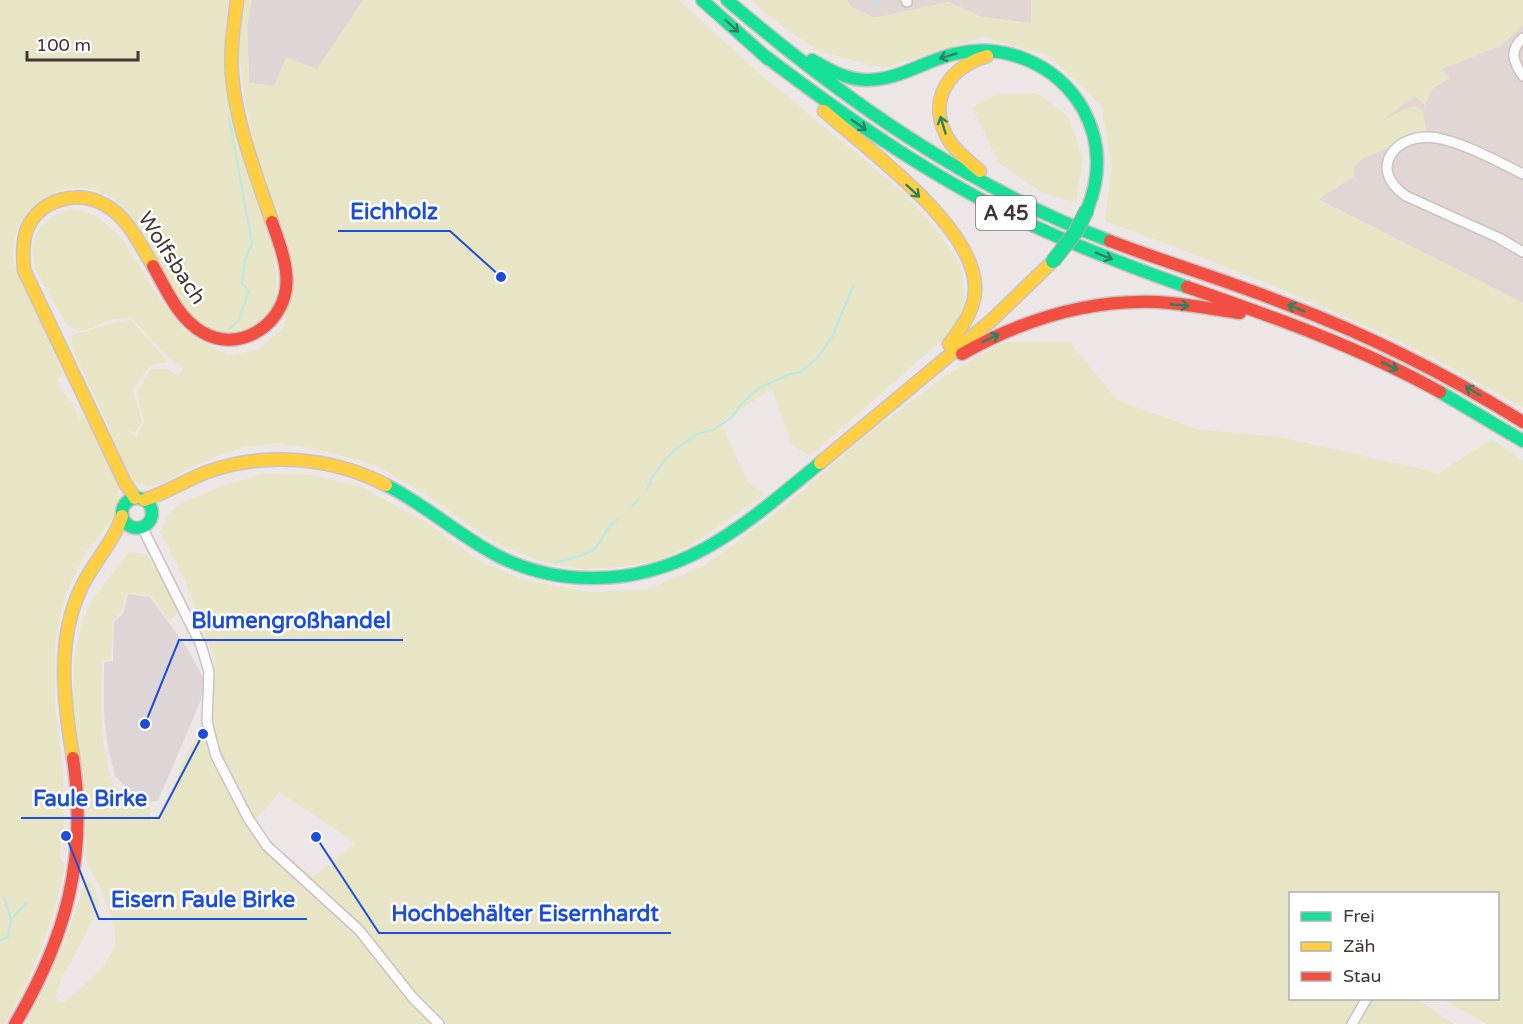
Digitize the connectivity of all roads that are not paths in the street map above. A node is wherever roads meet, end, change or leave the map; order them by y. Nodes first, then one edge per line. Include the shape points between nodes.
1 (237, 0) edge
2 (702, 0) edge
3 (727, 0) edge
4 (743, 14) junction
5 (1523, 38) edge
6 (761, 52) junction
7 (1006, 53) junction
8 (1523, 76) edge
9 (1523, 174) edge
10 (1010, 197) junction
11 (1523, 252) edge
12 (1280, 319) junction
13 (922, 377) junction
14 (1523, 422) edge
15 (1523, 441) edge
16 (139, 502) junction
17 (132, 523) junction
18 (1366, 1000) edge
19 (15, 1024) edge
20 (440, 1024) edge
21 (1352, 1024) edge

1 - 16 main road, Wolfsbach via 232,73 240,118 282,256 286,285 281,308 267,327 236,341 216,339 195,328 178,309 123,219 93,198 70,197 50,204 33,218 23,237 24,270 125,483
2 -> 6 main road, A 45
3 - 4 main road, A 45
7 -> 4 main road via 972,51 897,75 868,81 853,79 826,68
4 - 10 main road, A 45 via 832,86 887,124
5 - 8 street via 1513,57
6 -> 12 main road, A 45 via 888,145 1005,213 1137,269
6 -> 13 main road via 921,197 951,231 968,259 975,284 970,313 959,333
10 -> 7 main road via 955,148 944,130 940,111 946,86 960,67 984,56
7 - 13 main road, bridge via 1053,73 1085,112 1095,139 1098,167 1094,192 1071,238 1053,261
9 - 11 street via 1454,143 1425,137 1400,143 1390,154 1388,166 1388,176 1406,196
14 -> 10 main road, A 45 via 1401,352 1277,300 1092,234
13 -> 12 main road via 1000,334 1048,315 1103,305 1168,303
12 -> 15 main road, A 45 via 1394,367
13 - 16 main road via 731,534 672,565 632,575 590,578 528,568 489,552 384,483 328,463 252,461 207,472
16 - 17 main road via 123,507
16 - 17 main road via 151,517 147,523
17 - 19 main road via 116,534 90,571 78,593 66,639 64,699 75,771 78,831 73,883 52,948
17 - 20 street via 201,645 209,672 210,734 216,756 248,818 267,846 359,930 413,998
18 - 21 street

